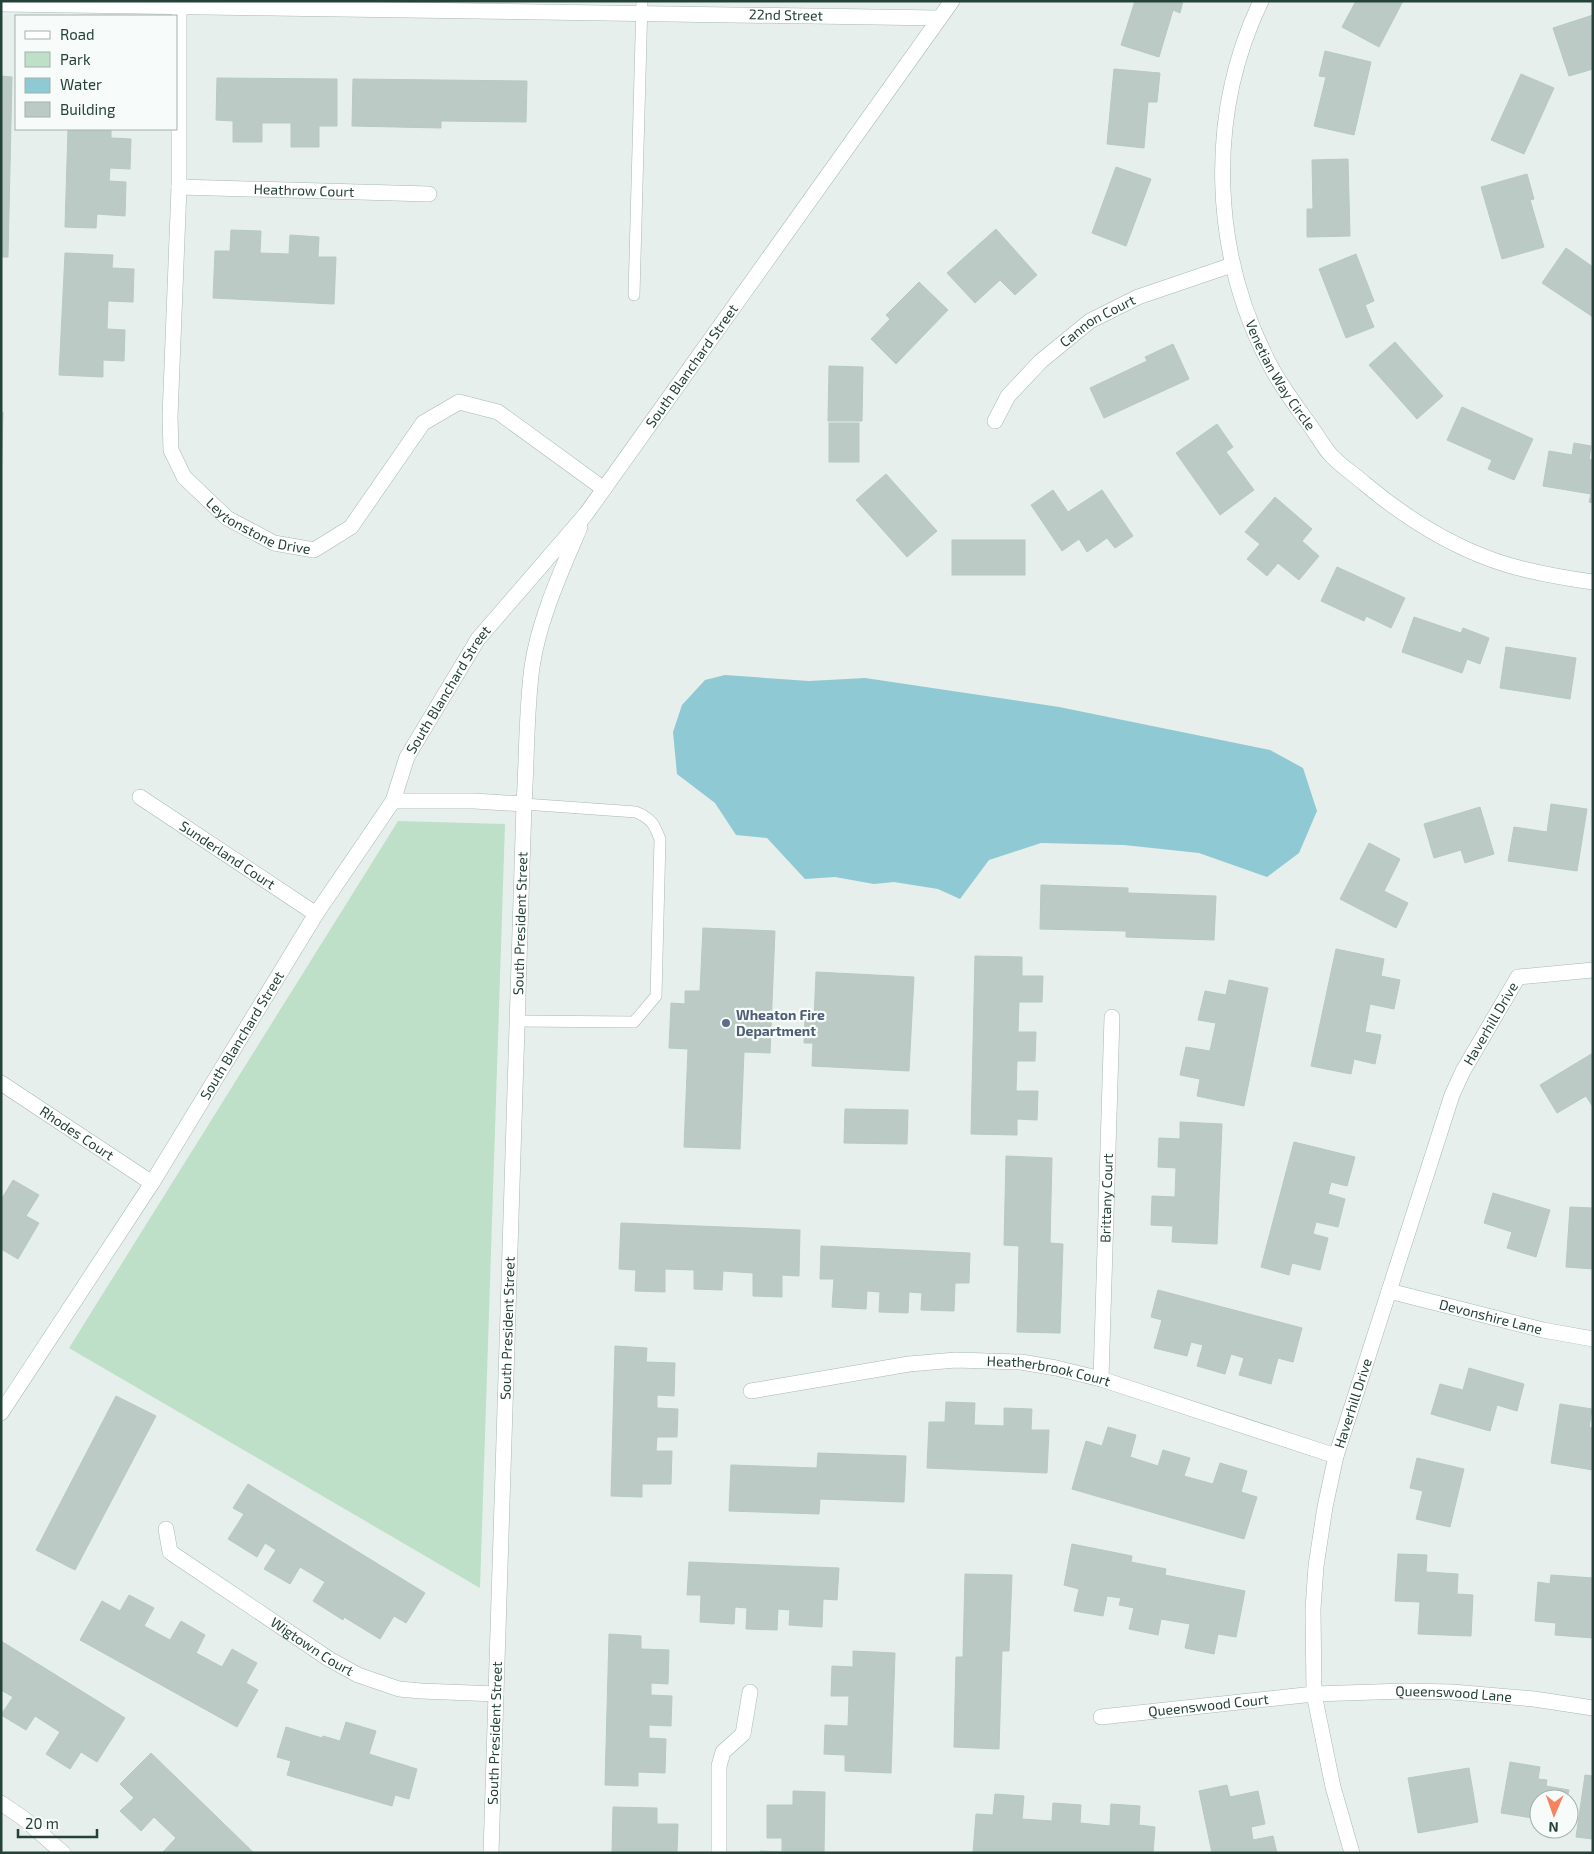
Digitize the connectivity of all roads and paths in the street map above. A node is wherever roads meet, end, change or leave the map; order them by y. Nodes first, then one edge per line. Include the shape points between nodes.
1 (952, 1) edge
2 (1261, 1) edge
3 (1, 4) edge
4 (179, 4) edge
5 (642, 6) edge
6 (940, 18) junction
7 (179, 188) junction
8 (428, 194) dead end
9 (1232, 265) junction
10 (634, 295) dead end
11 (995, 421) dead end
12 (604, 489) junction
13 (586, 514) junction
14 (1593, 582) edge
15 (140, 797) dead end
16 (393, 801) junction
17 (524, 804) junction
18 (316, 914) junction
19 (1593, 970) edge
20 (1112, 1017) dead end
21 (518, 1022) junction
22 (1, 1083) edge
23 (152, 1183) junction
24 (1389, 1291) junction
25 (1593, 1339) edge
26 (1101, 1379) junction
27 (751, 1391) dead end
28 (1, 1413) edge
29 (1336, 1456) junction
30 (166, 1529) dead end
31 (750, 1692) dead end
32 (496, 1694) junction
33 (1314, 1694) junction
34 (1593, 1708) edge
35 (1101, 1717) dead end
36 (1, 1803) edge
37 (63, 1853) edge
38 (491, 1853) edge
39 (719, 1853) edge
40 (1352, 1853) edge

1 - 6 street, South Blanchard Street
2 - 9 street, Venetian Way Circle via 1243,46 1228,106 1222,160 1222,191
3 - 4 street, 22nd Street
4 - 5 street, 22nd Street
4 - 7 street, Leytonstone Drive
5 - 6 street, 22nd Street
5 - 10 lane
6 - 12 street, South Blanchard Street
7 - 8 street, Heathrow Court
7 - 12 street, Leytonstone Drive via 171,450 184,477 228,518 274,543 314,550 350,527 423,423 459,402 498,412
9 - 11 street, Cannon Court via 1138,297 1090,321 1041,361 1008,396
9 - 14 street, Venetian Way Circle via 1254,331 1270,366 1330,454 1390,504 1426,528 1469,550 1550,576
12 - 13 street, South Blanchard Street
13 - 16 street, South Blanchard Street via 478,639 407,757
13 - 17 street, South President Street via 558,580 532,667
15 - 18 street, Sunderland Court
16 - 17 street
16 - 18 street, South Blanchard Street
17 - 21 street, South President Street
17 - 21 lane via 636,812 653,822 660,839 656,996 634,1022
18 - 23 street, South Blanchard Street
19 - 24 street, Haverhill Drive via 1518,977 1452,1095
20 - 26 street, Brittany Court
21 - 32 street, South President Street
22 - 23 street, Rhodes Court
23 - 28 street, South Blanchard Street
24 - 25 street, Devonshire Lane via 1543,1330
24 - 29 street, Haverhill Drive
26 - 27 street, Heatherbrook Court via 1021,1362 956,1360 909,1364
26 - 29 street, Heatherbrook Court
29 - 33 street, Haverhill Drive via 1324,1507 1316,1566
30 - 32 street, Wigtown Court via 170,1552 358,1675 399,1689
31 - 39 street via 744,1734 723,1752 719,1766
32 - 38 street, South President Street
33 - 34 street, Queenswood Lane via 1452,1692
33 - 35 street, Queenswood Court
33 - 40 street, Haverhill Drive via 1333,1787
36 - 37 street

